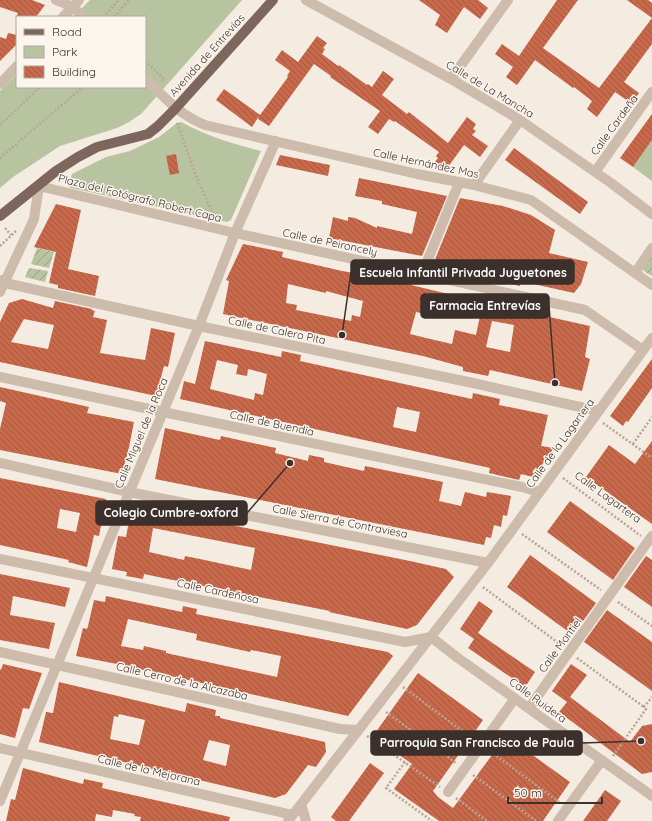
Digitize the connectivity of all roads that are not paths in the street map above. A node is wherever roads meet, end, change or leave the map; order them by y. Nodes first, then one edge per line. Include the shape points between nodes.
1 (56, 0) edge
2 (273, 0) edge
3 (306, 0) edge
4 (508, 0) edge
5 (76, 4) edge
6 (65, 16) edge
7 (82, 16) edge
8 (16, 67) edge
9 (146, 79) edge
10 (451, 79) junction
11 (0, 84) edge
12 (652, 92) edge
13 (175, 109) junction
14 (520, 120) junction
15 (276, 141) junction
16 (595, 172) junction
17 (458, 183) junction
18 (474, 185) junction
19 (40, 186) junction
20 (652, 214) edge
21 (0, 216) edge
22 (236, 233) junction
23 (652, 248) edge
24 (635, 273) junction
25 (422, 274) junction
26 (2, 285) edge
27 (652, 285) edge
28 (199, 326) junction
29 (652, 338) edge
30 (643, 350) junction
31 (0, 377) edge
32 (163, 412) junction
33 (596, 414) junction
34 (0, 463) edge
35 (129, 492) junction
36 (539, 492) junction
37 (650, 539) edge
38 (0, 559) edge
39 (488, 563) junction
40 (94, 578) junction
41 (431, 637) junction
42 (0, 652) edge
43 (57, 665) junction
44 (515, 698) junction
45 (529, 708) junction
46 (358, 730) junction
47 (0, 748) edge
48 (20, 752) junction
49 (604, 762) junction
50 (448, 792) road end
51 (652, 796) edge
52 (0, 801) edge
53 (301, 804) junction
54 (290, 818) edge
55 (306, 821) edge
56 (558, 821) edge

1 - 5 street
2 - 13 main road, Avenida de Entrevías
3 - 10 street, Calle de La Mancha
4 - 10 street
5 - 6 street
5 - 7 street
8 - 11 street
9 - 13 street, Calle Hernández Mas
10 - 14 street, Calle de La Mancha
12 - 16 street, Calle Cardeña
13 - 15 street, Calle Hernández Mas via 205,125
13 - 19 main road, Avenida de Entrevías via 148,134 97,147 56,171
14 - 16 street, Calle de La Mancha
14 - 18 street
15 - 17 street, Calle Hernández Mas
15 - 22 street, Calle Miguel de la Roca
16 - 20 street, Calle de La Mancha
17 - 18 street, Calle Hernández Mas
17 - 25 street
18 - 24 street, Calle Hernández Mas via 531,200
19 - 21 main road
19 - 22 street, Plaza del Fotógrafo Robert Capa
19 - 26 street via 34,219
22 - 25 street, Calle de Peironcely
22 - 28 street, Calle Miguel de la Roca
23 - 24 street
24 - 27 street, Calle Hernández Mas
25 - 30 street, Calle de Peironcely via 585,310
26 - 28 street, Calle de Calero Pita
28 - 32 street, Calle Miguel de la Roca
28 - 33 street, Calle de Calero Pita via 473,383
29 - 30 street, Calle de la Lagartera
30 - 33 street, Calle de la Lagartera
31 - 32 street, Calle de Buendía
32 - 35 street, Calle Miguel de la Roca
32 - 36 street, Calle de Buendía
33 - 36 street, Calle de la Lagartera
34 - 35 street, Calle Sierra de Contraviesa
35 - 39 street, Calle Sierra de Contraviesa
35 - 40 street, Calle Miguel de la Roca
36 - 39 street, Calle de la Lagartera
37 - 45 street, Calle Montiel
38 - 40 street, Calle Cardeñosa
39 - 41 street
40 - 41 street, Calle Cardeñosa via 405,642
40 - 43 street, Calle Miguel de la Roca
41 - 44 street, Calle Ruidera
41 - 46 street
42 - 43 street, Calle Cerro de la Alcazaba
43 - 46 street, Calle Cerro de la Alcazaba via 340,729
43 - 48 street, Calle Miguel de la Roca
44 - 45 street, Calle Ruidera
44 - 50 street
45 - 49 street, Calle Ruidera
46 - 53 street
47 - 48 street, Calle de la Mejorana
48 - 52 street, Calle Miguel de la Roca
48 - 54 street, Calle de la Mejorana
49 - 51 street, Calle Ruidera
49 - 56 street
53 - 54 street
53 - 55 street

